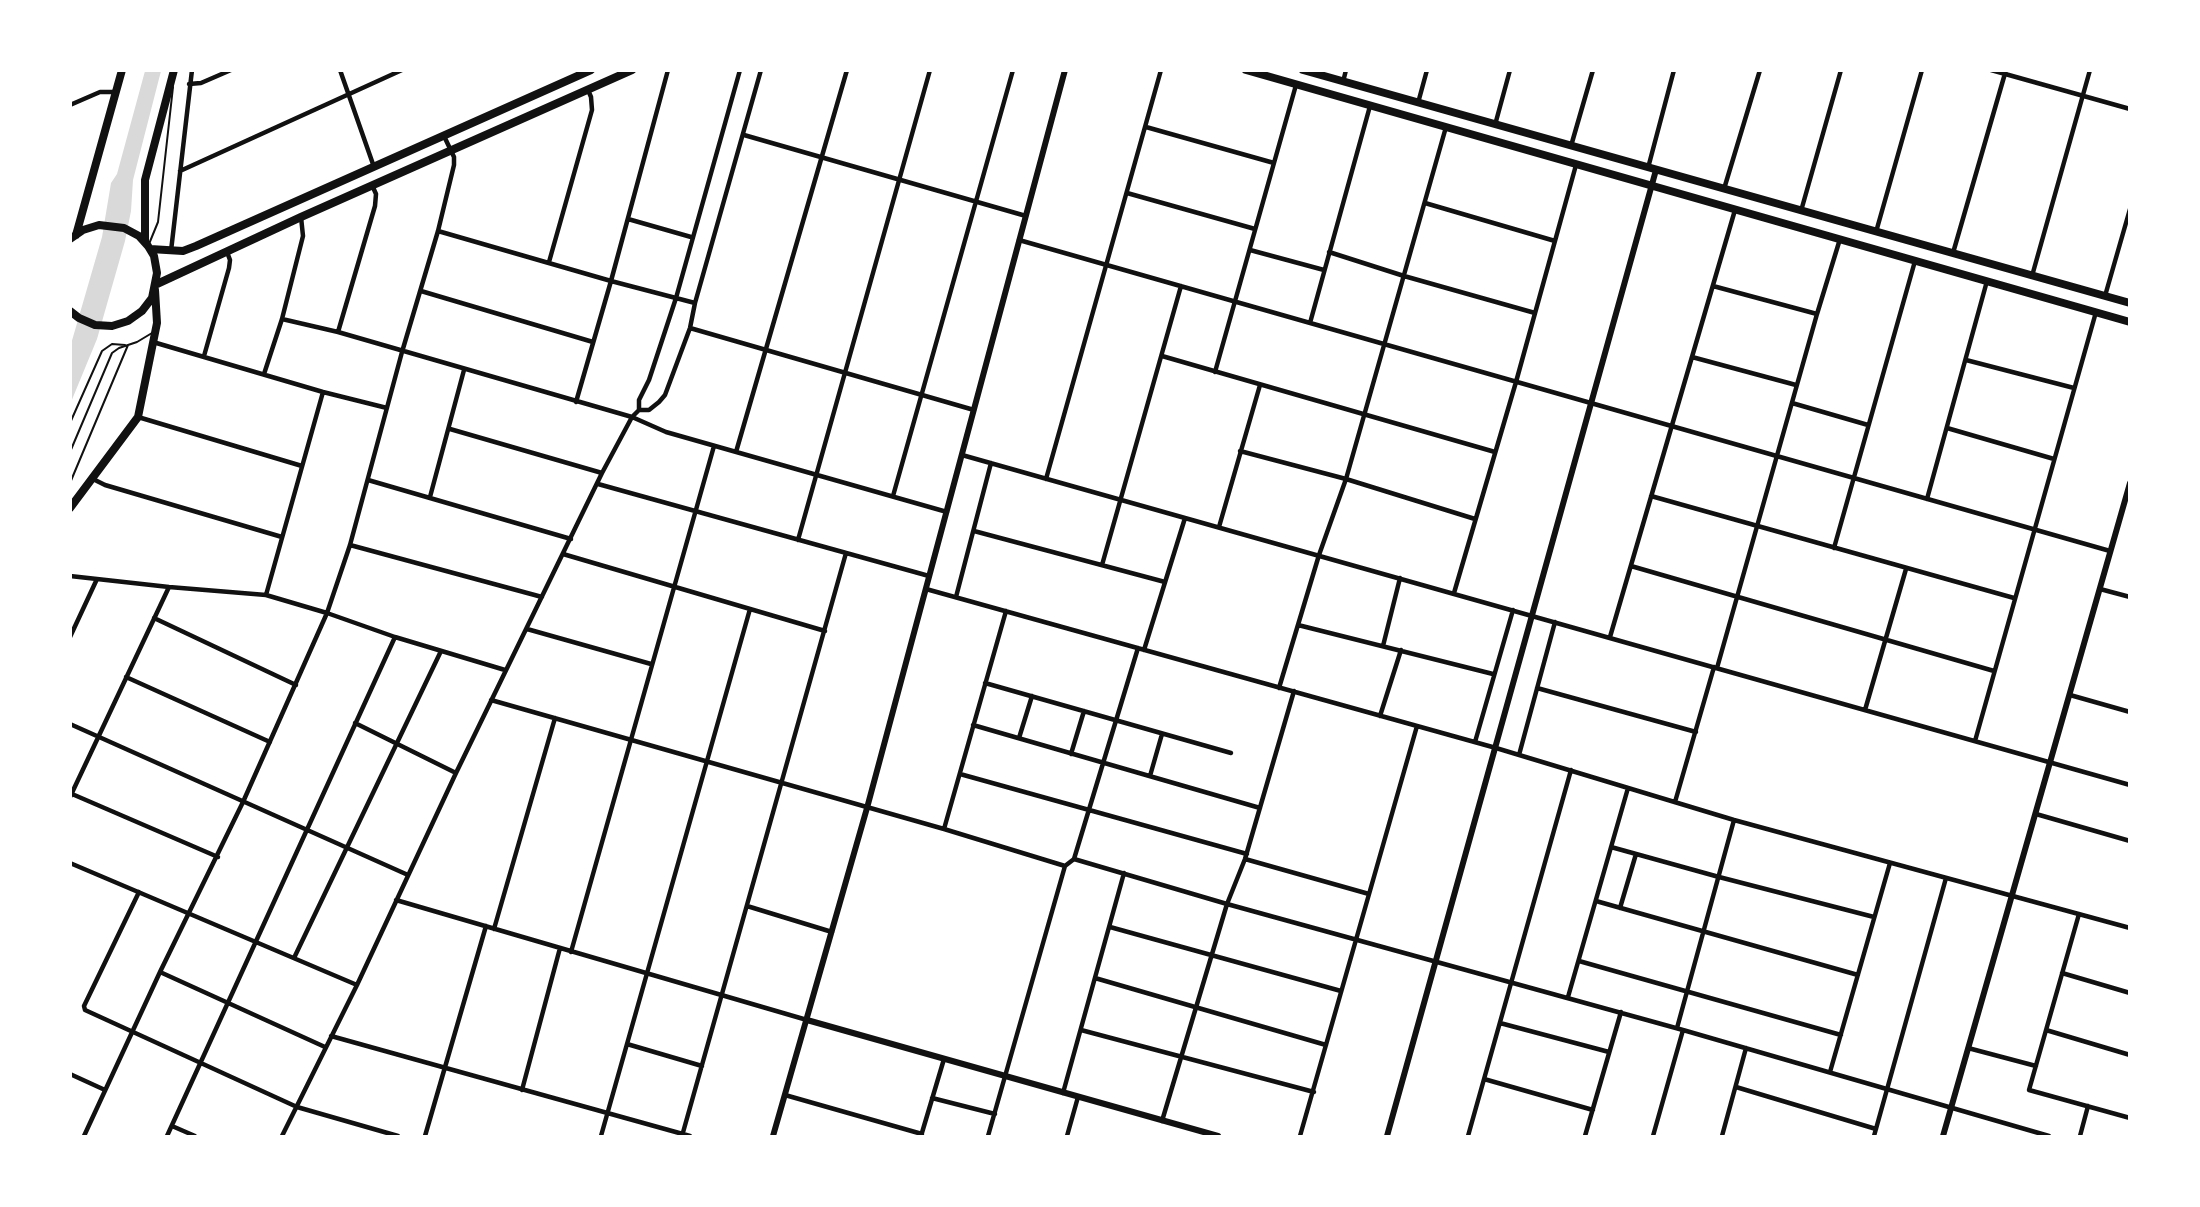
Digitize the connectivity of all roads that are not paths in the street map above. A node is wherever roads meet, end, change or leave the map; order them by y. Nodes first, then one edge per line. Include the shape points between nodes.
1 (122, 70) edge
2 (174, 70) edge
3 (192, 70) edge
4 (231, 70) edge
5 (340, 70) edge
6 (402, 70) edge
7 (591, 70) edge
8 (632, 70) edge
9 (668, 70) edge
10 (740, 70) edge
11 (761, 70) edge
12 (847, 70) edge
13 (930, 70) edge
14 (1013, 70) edge
15 (1065, 70) edge
16 (1161, 70) edge
17 (1246, 70) edge
18 (1303, 70) edge
19 (1346, 70) edge
20 (1427, 70) edge
21 (1510, 70) edge
22 (1593, 70) edge
23 (1674, 70) edge
24 (1760, 70) edge
25 (1841, 70) edge
26 (1922, 70) edge
27 (1990, 70) edge
28 (2090, 70) edge
29 (2005, 73) edge
30 (572, 74) edge
31 (1342, 82) junction
32 (189, 84) junction
33 (1296, 85) junction
34 (588, 90) junction
35 (116, 92) junction
36 (349, 94) junction
37 (2082, 96) junction
38 (1418, 103) junction
39 (70, 105) edge
40 (1370, 106) junction
41 (2130, 109) edge
42 (1495, 124) junction
43 (1146, 127) junction
44 (1446, 128) junction
45 (744, 135) junction
46 (444, 136) junction
47 (1571, 146) junction
48 (451, 151) junction
49 (822, 157) junction
50 (1274, 163) junction
51 (1576, 165) junction
52 (375, 167) junction
53 (1648, 168) junction
54 (1656, 170) junction
55 (180, 171) junction
56 (898, 180) junction
57 (372, 186) junction
58 (1652, 186) junction
59 (1724, 189) junction
60 (1127, 193) junction
61 (976, 202) junction
62 (1425, 203) junction
63 (2130, 209) edge
64 (1735, 210) junction
65 (1801, 211) junction
66 (1026, 216) junction
67 (301, 217) junction
68 (628, 219) junction
69 (1255, 229) junction
70 (438, 231) junction
71 (1876, 232) junction
72 (76, 235) edge
73 (691, 237) junction
74 (1840, 239) junction
75 (1019, 240) junction
76 (1555, 241) junction
77 (146, 243) junction
78 (171, 250) junction
79 (1250, 250) junction
80 (227, 252) junction
81 (1329, 252) junction
82 (1953, 254) junction
83 (1915, 261) junction
84 (549, 262) junction
85 (1107, 265) junction
86 (1324, 270) junction
87 (1404, 276) junction
88 (2032, 276) junction
89 (611, 281) junction
90 (1987, 281) junction
91 (1181, 286) junction
92 (1713, 286) junction
93 (156, 287) junction
94 (421, 291) junction
95 (2105, 296) junction
96 (676, 298) junction
97 (1235, 302) junction
98 (695, 303) junction
99 (2130, 303) edge
100 (2096, 312) junction
101 (1535, 313) junction
102 (1817, 314) junction
103 (73, 315) edge
104 (282, 319) junction
105 (2130, 322) edge
106 (1310, 323) junction
107 (690, 328) junction
108 (156, 329) junction
109 (338, 332) junction
110 (153, 342) junction
111 (593, 342) junction
112 (128, 345) junction
113 (1385, 345) junction
114 (766, 350) junction
115 (402, 352) junction
116 (204, 356) junction
117 (1162, 356) junction
118 (1692, 357) junction
119 (1966, 360) junction
120 (464, 370) junction
121 (1215, 372) junction
122 (844, 373) junction
123 (264, 374) junction
124 (1516, 382) junction
125 (1260, 385) junction
126 (1796, 385) junction
127 (2074, 388) junction
128 (323, 392) junction
129 (921, 395) junction
130 (576, 402) junction
131 (1591, 403) junction
132 (1792, 403) junction
133 (387, 408) junction
134 (639, 410) junction
135 (974, 410) junction
136 (1365, 415) junction
137 (138, 417) junction
138 (632, 417) junction
139 (70, 423) edge
140 (1868, 425) junction
141 (1672, 426) junction
142 (1947, 428) junction
143 (450, 429) junction
144 (714, 446) junction
145 (1240, 451) junction
146 (70, 452) edge
147 (736, 452) junction
148 (1495, 452) junction
149 (962, 455) junction
150 (1777, 456) junction
151 (2054, 459) junction
152 (991, 463) junction
153 (302, 466) junction
154 (602, 472) junction
155 (816, 475) junction
156 (1046, 478) junction
157 (1854, 478) junction
158 (93, 479) junction
159 (1346, 479) junction
160 (368, 480) junction
161 (70, 483) edge
162 (2130, 483) edge
163 (597, 484) junction
164 (893, 496) junction
165 (1651, 496) junction
166 (430, 497) junction
167 (1927, 499) junction
168 (1121, 500) junction
169 (70, 508) edge
170 (696, 511) junction
171 (947, 512) junction
172 (1185, 518) junction
173 (1475, 519) junction
174 (1757, 526) junction
175 (1219, 527) junction
176 (2034, 529) junction
177 (974, 531) junction
178 (282, 537) junction
179 (572, 538) junction
180 (798, 540) junction
181 (350, 545) junction
182 (1834, 548) junction
183 (2110, 551) junction
184 (846, 553) junction
185 (563, 554) junction
186 (1319, 555) junction
187 (1102, 565) junction
188 (1631, 566) junction
189 (1906, 568) junction
190 (70, 576) edge
191 (929, 576) junction
192 (1400, 578) junction
193 (97, 579) junction
194 (1165, 582) junction
195 (169, 587) junction
196 (674, 587) junction
197 (926, 589) junction
198 (2100, 589) junction
199 (1454, 593) junction
200 (266, 595) junction
201 (542, 597) junction
202 (956, 597) junction
203 (1737, 597) junction
204 (2130, 597) edge
205 (2014, 598) junction
206 (750, 609) junction
207 (1513, 610) junction
208 (1006, 611) junction
209 (327, 613) junction
210 (1532, 615) junction
211 (154, 618) junction
212 (1556, 622) junction
213 (1298, 625) junction
214 (527, 629) junction
215 (825, 631) junction
216 (70, 637) edge
217 (395, 637) junction
218 (1610, 637) junction
219 (1886, 640) junction
220 (1383, 646) junction
221 (1141, 649) junction
222 (1401, 650) junction
223 (441, 651) junction
224 (651, 664) junction
225 (1716, 667) junction
226 (505, 670) junction
227 (1994, 671) junction
228 (1493, 674) junction
229 (126, 677) junction
230 (985, 683) junction
231 (296, 685) junction
232 (1280, 688) junction
233 (1537, 688) junction
234 (1294, 691) junction
235 (2070, 695) junction
236 (1032, 696) junction
237 (491, 700) junction
238 (1865, 710) junction
239 (1084, 711) junction
240 (2130, 712) edge
241 (1380, 716) junction
242 (555, 718) junction
243 (1115, 720) junction
244 (355, 723) junction
245 (70, 724) edge
246 (973, 725) junction
247 (1417, 726) junction
248 (1696, 732) junction
249 (1162, 734) junction
250 (98, 737) junction
251 (1019, 738) junction
252 (631, 740) junction
253 (1975, 741) junction
254 (270, 742) junction
255 (1475, 742) junction
256 (397, 744) junction
257 (1496, 748) junction
258 (1071, 753) junction
259 (1230, 753) dead end
260 (1519, 755) junction
261 (707, 762) junction
262 (2050, 762) junction
263 (1103, 763) junction
264 (1571, 770) junction
265 (456, 773) junction
266 (960, 774) junction
267 (1150, 776) junction
268 (782, 783) junction
269 (2130, 785) edge
270 (1628, 788) junction
271 (71, 795) edge
272 (243, 802) junction
273 (1675, 802) junction
274 (867, 808) junction
275 (1260, 808) junction
276 (1090, 810) junction
277 (2036, 814) junction
278 (1734, 820) junction
279 (944, 829) junction
280 (307, 830) junction
281 (2130, 841) edge
282 (1611, 847) junction
283 (347, 848) junction
284 (1636, 854) junction
285 (218, 857) junction
286 (1246, 857) junction
287 (1074, 859) junction
288 (70, 863) edge
289 (1890, 863) junction
290 (1065, 866) junction
291 (1124, 873) junction
292 (408, 875) junction
293 (1719, 877) junction
294 (1946, 878) junction
295 (139, 892) junction
296 (1369, 894) junction
297 (2013, 895) junction
298 (396, 900) junction
299 (1596, 901) junction
300 (1227, 904) junction
301 (747, 906) junction
302 (1620, 908) junction
303 (189, 914) junction
304 (2079, 914) junction
305 (1874, 917) junction
306 (486, 926) junction
307 (1110, 927) junction
308 (2130, 928) edge
309 (494, 929) junction
310 (832, 932) junction
311 (1704, 932) junction
312 (1356, 940) junction
313 (256, 942) junction
314 (560, 948) junction
315 (571, 952) junction
316 (1211, 956) junction
317 (294, 958) junction
318 (1579, 961) junction
319 (1436, 962) junction
320 (160, 972) junction
321 (2062, 973) junction
322 (647, 974) junction
323 (1858, 975) junction
324 (1095, 978) junction
325 (1511, 981) junction
326 (357, 985) junction
327 (1341, 992) junction
328 (1687, 992) junction
329 (2130, 993) edge
330 (722, 997) junction
331 (1568, 997) junction
332 (228, 1003) junction
333 (1197, 1006) junction
334 (1620, 1012) junction
335 (807, 1020) junction
336 (1500, 1023) junction
337 (1677, 1028) junction
338 (1081, 1030) junction
339 (1683, 1030) junction
340 (2046, 1030) junction
341 (132, 1033) junction
342 (1840, 1035) junction
343 (331, 1036) junction
344 (627, 1044) junction
345 (1326, 1045) junction
346 (325, 1047) junction
347 (1746, 1048) junction
348 (1968, 1048) junction
349 (1609, 1052) junction
350 (2130, 1055) edge
351 (1183, 1056) junction
352 (944, 1059) junction
353 (200, 1064) junction
354 (702, 1066) junction
355 (2036, 1066) junction
356 (445, 1068) junction
357 (1830, 1072) junction
358 (70, 1074) edge
359 (1005, 1076) junction
360 (1484, 1079) junction
361 (1736, 1087) junction
362 (1888, 1089) junction
363 (105, 1090) junction
364 (522, 1090) junction
365 (1314, 1092) junction
366 (1063, 1093) junction
367 (785, 1095) junction
368 (1078, 1097) junction
369 (932, 1098) junction
370 (2088, 1106) junction
371 (297, 1107) junction
372 (1952, 1107) junction
373 (1593, 1110) junction
374 (608, 1113) junction
375 (994, 1114) junction
376 (2130, 1118) edge
377 (1162, 1121) junction
378 (172, 1126) junction
379 (2022, 1128) junction
380 (1876, 1129) junction
381 (921, 1135) edge
382 (682, 1136) edge
383 (84, 1137) edge
384 (167, 1137) edge
385 (195, 1137) edge
386 (282, 1137) edge
387 (398, 1137) edge
388 (425, 1137) edge
389 (601, 1137) edge
390 (690, 1137) edge
391 (773, 1137) edge
392 (988, 1137) edge
393 (1067, 1137) edge
394 (1218, 1137) edge
395 (1300, 1137) edge
396 (1387, 1137) edge
397 (1468, 1137) edge
398 (1585, 1137) edge
399 (1653, 1137) edge
400 (1722, 1137) edge
401 (1874, 1137) edge
402 (1943, 1137) edge
403 (2020, 1137) edge
404 (2049, 1137) edge
405 (2080, 1137) edge

1 - 35 main road
2 - 77 main road via 145,180
2 - 77 lane via 158,222
3 - 32 street
4 - 32 street
5 - 36 street
6 - 36 street
7 - 30 main road
8 - 34 main road
9 - 68 street
10 - 73 street
11 - 45 street
12 - 49 street
13 - 56 street
14 - 61 street
15 - 66 street
16 - 43 street
17 - 33 main road
18 - 31 main road
19 - 31 street
20 - 38 street
21 - 42 street
22 - 47 street
23 - 53 street
24 - 59 street
25 - 65 street
26 - 71 street
27 - 29 street
28 - 37 street
29 - 37 street
29 - 82 street
30 - 46 main road
31 - 38 main road
32 - 55 street
33 - 40 main road
33 - 50 street
34 - 48 main road
34 - 84 street via 592,110
35 - 39 street via 100,92
35 - 72 main road
36 - 52 street
36 - 55 street
37 - 41 street
37 - 88 street
38 - 42 main road
40 - 44 main road
40 - 81 street
42 - 47 main road
43 - 50 street
43 - 60 street
44 - 51 main road
44 - 62 street
45 - 49 street
45 - 98 street
46 - 48 street
46 - 52 main road
47 - 53 main road
48 - 57 main road
48 - 70 street via 454,165
49 - 56 street
49 - 114 street
50 - 69 street
51 - 58 main road
51 - 76 street
52 - 78 main road via 196,246
53 - 54 main road
54 - 58 street
54 - 59 main road
55 - 78 street
56 - 61 street
56 - 122 street
57 - 67 main road
57 - 109 street via 375,206
58 - 64 main road
58 - 131 street
59 - 65 main road
60 - 69 street
60 - 85 street
61 - 66 street
61 - 129 street
62 - 76 street
62 - 87 street
63 - 95 street
64 - 74 main road
64 - 92 street
65 - 71 main road
66 - 75 street
67 - 80 main road
67 - 104 street via 303,236
68 - 73 street
68 - 89 street
69 - 79 street
70 - 84 street
70 - 94 street
71 - 82 main road
72 - 77 main road via 108,224 124,228
73 - 96 street
74 - 83 main road
74 - 102 street
75 - 85 street
75 - 135 street
76 - 101 street
77 - 78 main road
77 - 93 main road via 156,265
79 - 86 street
79 - 97 street
80 - 93 main road
80 - 116 street via 229,268
81 - 86 street
81 - 87 street
82 - 88 main road
83 - 90 main road
83 - 140 street
84 - 89 street
85 - 91 street
85 - 156 street
86 - 106 street
87 - 101 street
87 - 113 street
88 - 95 main road
89 - 96 street
89 - 111 street
90 - 100 main road
90 - 119 street
91 - 97 street
91 - 117 street
92 - 102 street
92 - 118 street
93 - 103 main road via 148,305 136,317 112,326 95,325
93 - 108 main road
94 - 111 street
94 - 115 street
95 - 99 main road
96 - 98 street
96 - 134 street via 639,400
97 - 106 street
97 - 121 street
98 - 107 street
100 - 105 main road
100 - 127 street
101 - 124 street
102 - 126 street
104 - 109 street
104 - 123 street
106 - 113 street
107 - 114 street
107 - 134 street via 665,395 649,410
108 - 110 main road
108 - 112 lane
109 - 115 street
110 - 116 street
110 - 137 main road
111 - 130 street
112 - 139 lane via 112,344 102,351
112 - 146 lane via 112,353
112 - 161 lane
113 - 124 street
113 - 136 street
114 - 122 street
114 - 147 street
115 - 120 street
115 - 133 street
116 - 123 street
117 - 121 street
117 - 168 street
118 - 126 street
118 - 141 street
119 - 127 street
119 - 142 street
120 - 130 street
120 - 143 street
121 - 125 street
122 - 129 street
122 - 155 street
123 - 128 street
124 - 131 street
124 - 148 street
125 - 136 street
125 - 145 street
126 - 132 street
127 - 151 street
128 - 133 street
128 - 153 street
129 - 135 street
129 - 164 street
130 - 138 street
131 - 141 street
131 - 210 street
132 - 140 street
132 - 150 street
133 - 160 street
134 - 138 street
135 - 149 street
136 - 148 street
136 - 159 street
137 - 153 street
137 - 158 main road
138 - 144 street
138 - 154 street
140 - 157 street
141 - 150 street
141 - 165 street
142 - 151 street
142 - 167 street
143 - 154 street
143 - 166 street
144 - 147 street
144 - 170 street
145 - 159 street
145 - 175 street
147 - 155 street
148 - 173 street
149 - 152 street
149 - 171 street
150 - 157 street
150 - 174 street
151 - 176 street
152 - 156 street
152 - 177 street
153 - 178 street
154 - 163 street
155 - 164 street
155 - 180 street
156 - 168 street
157 - 167 street
157 - 182 street
158 - 169 main road
158 - 178 street
159 - 173 street
159 - 186 street
160 - 166 street
160 - 181 street
162 - 183 street
163 - 170 street
163 - 179 street
164 - 171 street
165 - 174 street
165 - 188 street
166 - 179 street
167 - 176 street
168 - 172 street
168 - 187 street
170 - 180 street
170 - 196 street
171 - 191 street
172 - 175 street
172 - 194 street
173 - 199 street
174 - 182 street
174 - 203 street
175 - 186 street
176 - 183 street
176 - 205 street
177 - 187 street
177 - 202 street
178 - 200 street
179 - 185 street
180 - 184 street
181 - 201 street
181 - 209 street
182 - 189 street
183 - 198 street
184 - 191 street
184 - 215 street
185 - 196 street
185 - 201 street
186 - 192 street
186 - 213 street
187 - 194 street
188 - 203 street
188 - 218 street
189 - 205 street
189 - 219 street
190 - 193 street
191 - 197 street
192 - 199 street
192 - 220 street
193 - 195 street
193 - 216 street
194 - 221 street
195 - 200 street
195 - 211 street
196 - 206 street
196 - 224 street
197 - 202 street
197 - 274 street
198 - 204 street
198 - 235 street
199 - 207 street
200 - 209 street
201 - 214 street
202 - 208 street
203 - 219 street
203 - 225 street
205 - 227 street
206 - 215 street
206 - 261 street
207 - 210 street
207 - 228 street
208 - 221 street
208 - 230 street
209 - 217 street
209 - 231 street
210 - 212 street
210 - 257 street
211 - 229 street
211 - 231 street
212 - 218 street
212 - 233 street
213 - 220 street
213 - 232 street
214 - 224 street
214 - 226 street
215 - 268 street
217 - 223 street
217 - 244 street
218 - 225 street
219 - 227 street
219 - 238 street
220 - 222 street
221 - 232 street
221 - 243 street
222 - 228 street
222 - 241 street
223 - 226 street
223 - 256 street
224 - 252 street
225 - 238 street
225 - 248 street
226 - 237 street
227 - 253 street
228 - 255 street
229 - 250 street
229 - 254 street
230 - 236 street
230 - 246 street
231 - 254 street
232 - 234 street
233 - 248 street
233 - 260 street
234 - 241 street
234 - 275 street
235 - 240 street
235 - 262 street
236 - 239 street
236 - 251 street
237 - 242 street
237 - 265 street
238 - 253 street
239 - 243 street
239 - 258 street
241 - 247 street
242 - 252 street
242 - 309 street
243 - 249 street
243 - 263 street
244 - 256 street
244 - 280 street
245 - 250 street
246 - 251 street
246 - 266 street
247 - 255 street
247 - 296 street
248 - 273 street
249 - 259 street
249 - 267 street
250 - 271 street
250 - 272 street
251 - 258 street
252 - 261 street
252 - 315 street
253 - 262 street
254 - 272 street
255 - 257 street
256 - 265 street
256 - 283 street
257 - 260 street
257 - 319 street
258 - 263 street
260 - 264 street
261 - 268 street
261 - 322 street
262 - 269 street
262 - 277 street
263 - 267 street
263 - 276 street
264 - 270 street
264 - 325 street
265 - 292 street
266 - 276 street
266 - 279 street
267 - 275 street
268 - 274 street
268 - 301 street
270 - 273 street
270 - 282 street
271 - 285 street
272 - 280 street
272 - 285 street
273 - 278 street
274 - 279 street
274 - 310 street
275 - 286 street
276 - 286 street
276 - 287 street
277 - 281 street
277 - 297 street
278 - 289 street
278 - 293 street
279 - 290 street
280 - 283 street
280 - 313 street
282 - 284 street
282 - 299 street
283 - 292 street
283 - 317 street
284 - 293 street
284 - 302 street
285 - 303 street
286 - 296 street
286 - 300 street
287 - 290 street
287 - 291 street
288 - 295 street
289 - 294 street
289 - 305 street
290 - 359 street
291 - 300 street
291 - 307 street
292 - 298 street
293 - 305 street
293 - 311 street
294 - 297 street
294 - 362 street
295 - 303 street
295 - 341 street via 84,1006 90,1013
296 - 312 street
297 - 304 street
297 - 348 street
298 - 306 street
298 - 326 street
299 - 302 street
299 - 318 street
300 - 312 street
300 - 316 street
301 - 310 street
301 - 330 street
302 - 311 street
303 - 313 street
303 - 320 street
304 - 308 street
304 - 321 street
305 - 323 street
306 - 309 street
306 - 356 street
307 - 316 street
307 - 324 street
309 - 314 street
310 - 335 street
311 - 323 street
311 - 328 street
312 - 319 street
312 - 327 street
313 - 317 street
313 - 332 street
314 - 315 street
314 - 364 street
315 - 322 street
316 - 327 street
316 - 333 street
317 - 326 street
318 - 328 street
318 - 331 street
319 - 325 street
319 - 396 street
320 - 332 street
320 - 341 street
321 - 329 street
321 - 340 street
322 - 330 street
322 - 344 street
323 - 342 street
324 - 333 street
324 - 338 street
325 - 331 street
325 - 336 street
326 - 343 street
327 - 345 street
328 - 337 street
328 - 342 street
330 - 335 street
330 - 354 street
331 - 334 street
332 - 346 street
332 - 353 street
333 - 345 street
333 - 351 street
334 - 337 street
334 - 349 street
335 - 352 street
335 - 367 street
336 - 349 street
336 - 360 street
337 - 339 street
338 - 351 street
338 - 366 street
339 - 347 street
339 - 399 street
340 - 350 street
340 - 355 street
341 - 353 street
341 - 363 street
342 - 357 street
343 - 346 street
343 - 356 street
344 - 354 street
344 - 374 street
345 - 365 street
346 - 371 street
347 - 357 street
347 - 361 street
348 - 355 street
348 - 372 street
349 - 373 street
351 - 365 street
351 - 377 street
352 - 359 street
352 - 369 street
353 - 371 street
353 - 378 street
354 - 382 street
355 - 370 street via 2030,1090
356 - 364 street
356 - 388 street
357 - 362 street
358 - 363 street
359 - 366 street
359 - 375 street
360 - 373 street
360 - 397 street
361 - 380 street
361 - 400 street
362 - 372 street
362 - 380 street
363 - 383 street
364 - 374 street
365 - 395 street
366 - 368 street
367 - 381 street
367 - 391 street
368 - 377 street
368 - 393 street
369 - 375 street
369 - 381 street
370 - 376 street
370 - 405 street
371 - 386 street
371 - 387 street
372 - 379 street
372 - 402 street
373 - 398 street
374 - 382 street
374 - 389 street
375 - 392 street
377 - 394 street
378 - 384 street
378 - 385 street
379 - 403 street
379 - 404 street
380 - 401 street
382 - 390 street

